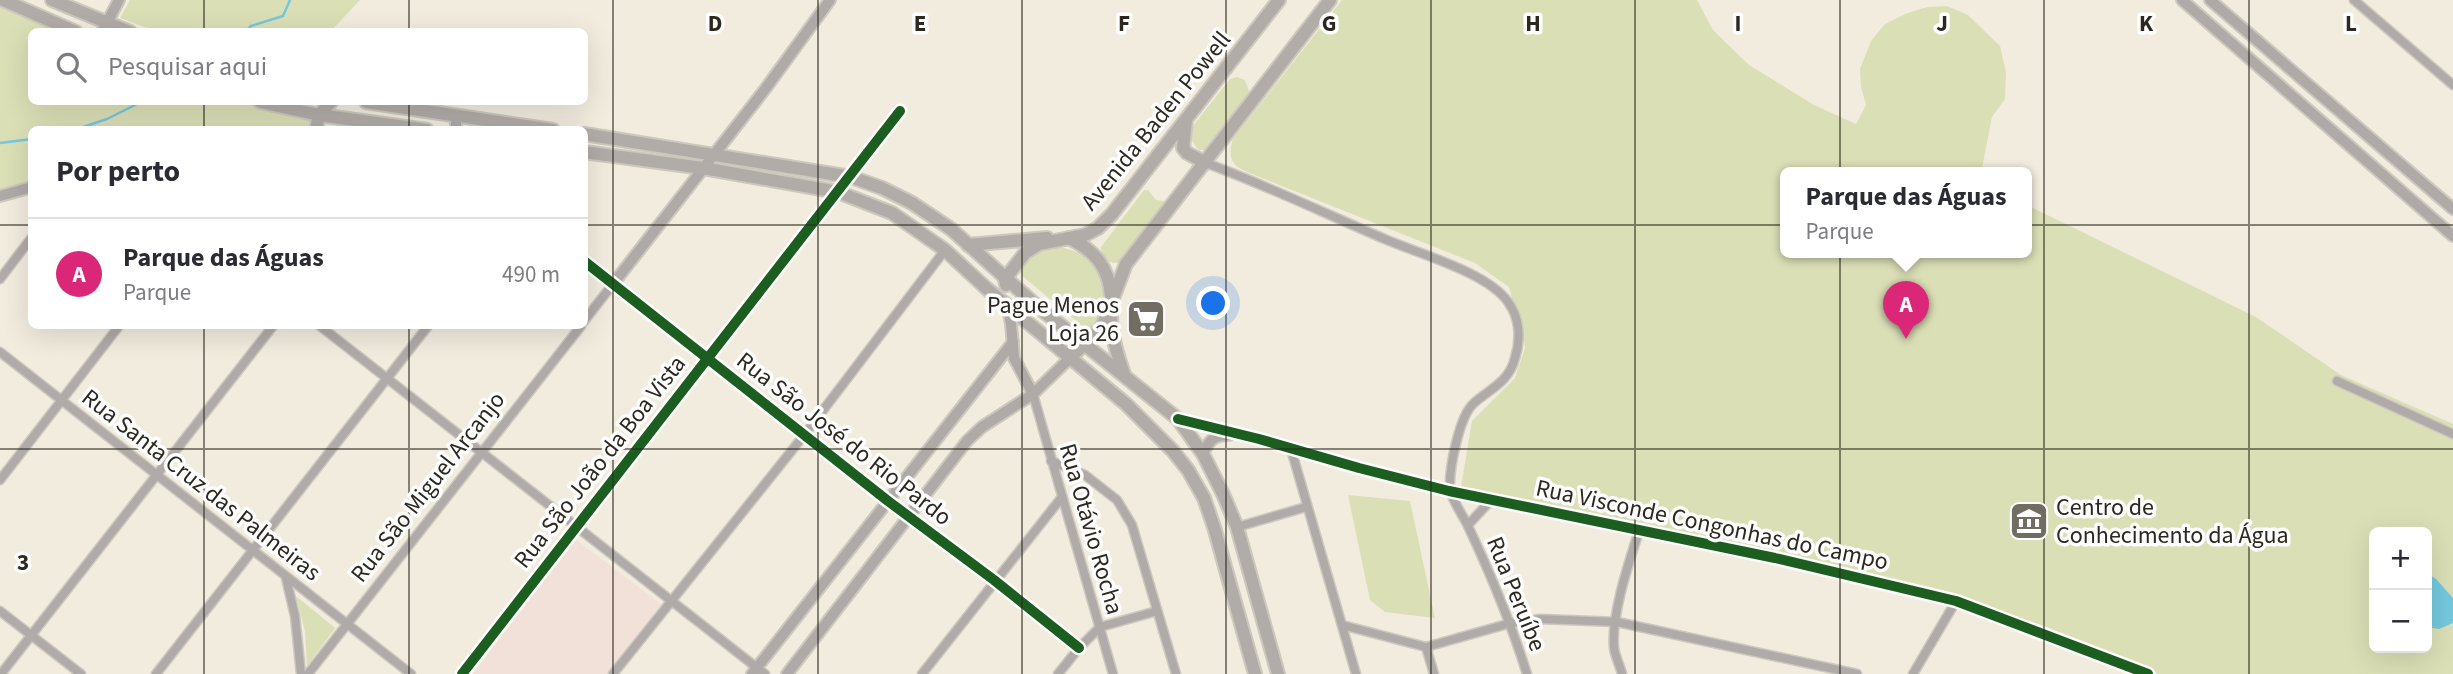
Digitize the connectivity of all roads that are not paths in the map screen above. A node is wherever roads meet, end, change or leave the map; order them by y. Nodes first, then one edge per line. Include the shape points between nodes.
1 (3, 0) edge
2 (52, 0) edge
3 (119, 0) edge
4 (830, 0) edge
5 (1279, 0) edge
6 (1330, 0) edge
7 (2182, 0) edge
8 (2210, 0) edge
9 (2354, 0) edge
10 (104, 26) edge
11 (67, 28) edge
12 (2453, 85) edge
13 (274, 105) edge
14 (328, 105) edge
15 (385, 105) edge
16 (900, 111) dead end
17 (319, 115) junction
18 (456, 116) junction
19 (1187, 116) junction
20 (317, 126) edge
21 (405, 126) edge
22 (456, 126) edge
23 (525, 126) edge
24 (588, 135) edge
25 (588, 153) edge
26 (713, 153) junction
27 (1206, 163) junction
28 (703, 168) junction
29 (851, 177) junction
30 (28, 188) edge
31 (838, 192) junction
32 (0, 196) edge
33 (2453, 209) edge
34 (2453, 236) edge
35 (1069, 237) junction
36 (28, 242) edge
37 (968, 245) junction
38 (945, 250) junction
39 (588, 264) edge
40 (0, 279) edge
41 (1005, 279) junction
42 (613, 284) junction
43 (1007, 304) junction
44 (1111, 307) junction
45 (588, 315) edge
46 (117, 329) edge
47 (271, 329) edge
48 (324, 329) edge
49 (426, 329) edge
50 (579, 329) edge
51 (1013, 342) junction
52 (1083, 343) junction
53 (0, 352) edge
54 (1070, 358) junction
55 (706, 359) junction
56 (1124, 375) junction
57 (387, 378) junction
58 (2337, 381) dead end
59 (1033, 394) junction
60 (61, 401) junction
61 (1178, 419) junction
62 (805, 434) junction
63 (2453, 434) edge
64 (1259, 439) junction
65 (1291, 449) junction
66 (482, 452) junction
67 (1203, 454) junction
68 (1051, 461) junction
69 (157, 474) junction
70 (0, 480) edge
71 (1449, 491) junction
72 (1062, 497) junction
73 (1492, 499) junction
74 (888, 501) junction
75 (1306, 508) junction
76 (910, 517) junction
77 (1468, 525) junction
78 (577, 527) junction
79 (1237, 527) junction
80 (1639, 531) junction
81 (251, 550) junction
82 (1248, 572) junction
83 (1228, 575) junction
84 (286, 578) junction
85 (994, 580) junction
86 (1256, 599) junction
87 (670, 601) junction
88 (1956, 601) junction
89 (1236, 604) junction
90 (0, 611) edge
91 (1157, 611) junction
92 (1617, 622) junction
93 (347, 623) junction
94 (1511, 623) junction
95 (1342, 625) junction
96 (1100, 627) junction
97 (31, 635) junction
98 (1426, 647) junction
99 (1079, 648) junction
100 (1821, 670) edge
101 (2131, 671) edge
102 (758, 672) edge
103 (1, 674) edge
104 (81, 674) edge
105 (156, 674) edge
106 (301, 674) edge
107 (308, 674) edge
108 (411, 674) edge
109 (462, 674) edge
110 (613, 674) edge
111 (787, 674) edge
112 (922, 674) edge
113 (1058, 674) edge
114 (1113, 674) edge
115 (1176, 674) edge
116 (1255, 674) edge
117 (1278, 674) edge
118 (1356, 674) edge
119 (1434, 674) edge
120 (1527, 674) edge
121 (1622, 674) edge
122 (1857, 674) edge
123 (1913, 674) edge
124 (2148, 674) edge

1 - 11 main road
2 - 10 main road
3 - 10 street
4 - 26 street
5 - 19 main road, Avenida Baden Powell
6 - 27 main road
7 - 34 street
8 - 33 street
9 - 12 street
13 - 17 main road
14 - 17 main road
15 - 18 main road
16 - 29 street, Rua São João da Boa Vista
17 - 20 main road
17 - 21 main road
18 - 22 street
18 - 23 main road
19 - 27 main road via 1183,148
19 - 35 main road, Avenida Baden Powell via 1112,214 1085,235
24 - 26 main road
25 - 28 main road
26 - 28 street
26 - 29 main road
27 - 44 main road via 1126,264
27 - 71 street via 1477,277 1508,301 1517,318 1519,344 1514,361 1505,379 1467,410 1460,424
28 - 31 main road
28 - 42 street
29 - 31 street, Rua São João da Boa Vista
29 - 37 main road via 912,203
30 - 32 street
31 - 38 main road via 892,213
31 - 55 street, Rua São João da Boa Vista
35 - 37 main road
35 - 41 main road, Avenida Baden Powell via 1039,244 1025,253
35 - 44 main road via 1101,262 1110,282
36 - 40 street
37 - 41 main road
38 - 43 main road
38 - 62 street
39 - 42 street, Rua São José do Rio Pardo
41 - 43 main road
41 - 52 main road
42 - 45 street
42 - 55 street, Rua São José do Rio Pardo
43 - 51 street
43 - 54 main road
44 - 52 main road via 1102,327
44 - 56 main road via 1111,328
46 - 60 street
47 - 69 street
48 - 57 street
49 - 57 street
50 - 66 street, Rua São Miguel Arcanjo
51 - 59 street via 1017,365
51 - 74 street
52 - 54 main road
52 - 56 main road
53 - 60 street, Rua Santa Cruz das Palmeiras
54 - 59 street
54 - 83 main road via 1143,420 1188,470 1204,498
55 - 62 street, Rua São José do Rio Pardo
55 - 78 street, Rua São João da Boa Vista
56 - 61 main road
57 - 66 street
57 - 81 street
58 - 63 street
59 - 68 street, Rua Otávio Rocha
59 - 76 street via 967,441
60 - 69 street, Rua Santa Cruz das Palmeiras
60 - 70 street
61 - 64 street, Rua Visconde Congonhas do Campo
61 - 67 main road
62 - 74 street, Rua São José do Rio Pardo
62 - 87 street
64 - 65 street, Rua Visconde Congonhas do Campo
64 - 67 street, Rua Visconde Congonhas do Campo via 1218,435
65 - 71 street, Rua Visconde Congonhas do Campo
65 - 75 street
66 - 78 street
66 - 93 street, Rua São Miguel Arcanjo
67 - 79 main road
68 - 72 street, Rua Otávio Rocha
68 - 91 street via 1085,475 1117,500 1132,525
69 - 81 street, Rua Santa Cruz das Palmeiras
69 - 97 street
71 - 73 street, Rua Visconde Congonhas do Campo
71 - 77 street, Rua Peruíbe
72 - 85 street
72 - 96 street, Rua Otávio Rocha
73 - 77 street
73 - 80 street, Rua Visconde Congonhas do Campo
74 - 76 street, Rua São José do Rio Pardo
74 - 102 street
75 - 79 street
75 - 95 street
76 - 85 street, Rua São José do Rio Pardo
76 - 111 street
77 - 94 street, Rua Peruíbe
78 - 87 street
78 - 109 street, Rua São João da Boa Vista
79 - 82 main road
80 - 88 street, Rua Visconde Congonhas do Campo
80 - 92 street
81 - 84 street, Rua Santa Cruz das Palmeiras
81 - 105 street
82 - 83 main road via 1238,578
82 - 86 main road
83 - 89 main road
84 - 93 street, Rua Santa Cruz das Palmeiras
84 - 106 street
85 - 99 street, Rua São José do Rio Pardo
85 - 112 street
86 - 89 main road via 1245,598
86 - 117 main road
87 - 102 street
87 - 110 street
88 - 101 street, Rua Visconde Congonhas do Campo
88 - 123 street
89 - 116 main road
90 - 97 street
91 - 96 street
91 - 115 street
92 - 94 street via 1540,619
92 - 100 street
92 - 121 street via 1614,648
93 - 107 street, Rua São Miguel Arcanjo
93 - 108 street, Rua Santa Cruz das Palmeiras
94 - 98 street
94 - 120 street, Rua Peruíbe
95 - 98 street
95 - 118 street
96 - 99 street
96 - 114 street, Rua Otávio Rocha
97 - 103 street
97 - 104 street
98 - 119 street
99 - 113 street
100 - 122 street
101 - 124 street, Rua Visconde Congonhas do Campo

